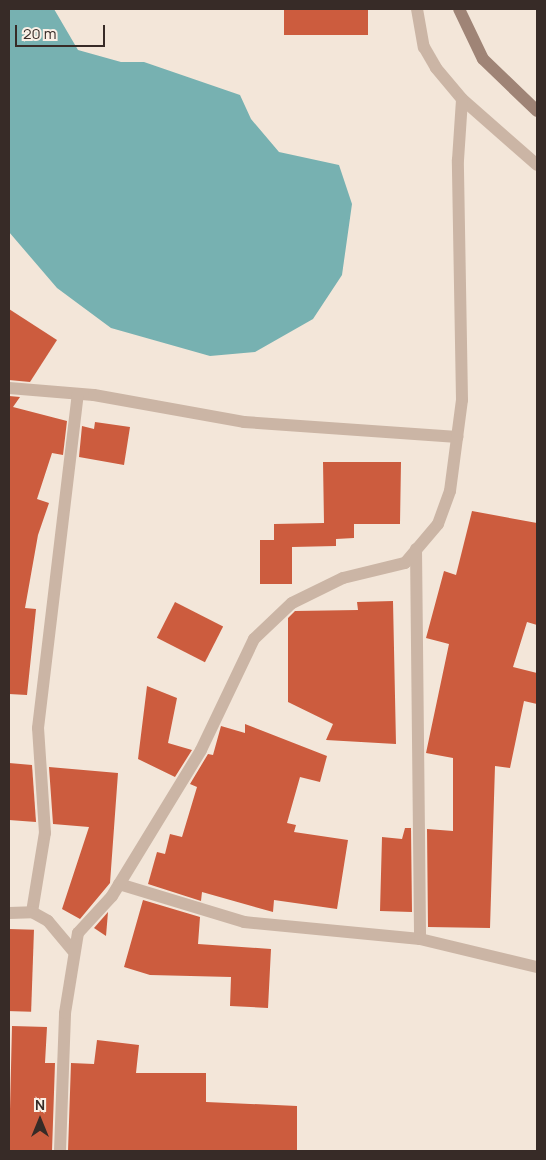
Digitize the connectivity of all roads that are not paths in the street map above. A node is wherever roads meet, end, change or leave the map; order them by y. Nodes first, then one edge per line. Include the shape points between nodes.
1 (417, 9) edge
2 (458, 9) edge
3 (462, 99) junction
4 (537, 112) edge
5 (537, 165) edge
6 (9, 388) edge
7 (78, 394) junction
8 (457, 436) junction
9 (416, 549) junction
10 (119, 884) junction
11 (32, 912) junction
12 (9, 913) edge
13 (420, 939) junction
14 (72, 950) junction
15 (537, 967) edge
16 (60, 1151) edge

1 - 3 street via 424,47
2 - 4 main road via 483,59
3 - 5 street
3 - 8 street via 458,160 462,400
6 - 7 street
7 - 8 street via 244,422
7 - 11 street via 38,728 45,833
8 - 9 street via 450,492 438,524
9 - 10 street via 405,563 343,578 292,603 254,639 201,750
9 - 13 street
10 - 13 street via 244,922
10 - 14 street via 78,932
11 - 12 street
11 - 14 street via 48,921
13 - 15 street
14 - 16 street via 65,1013

